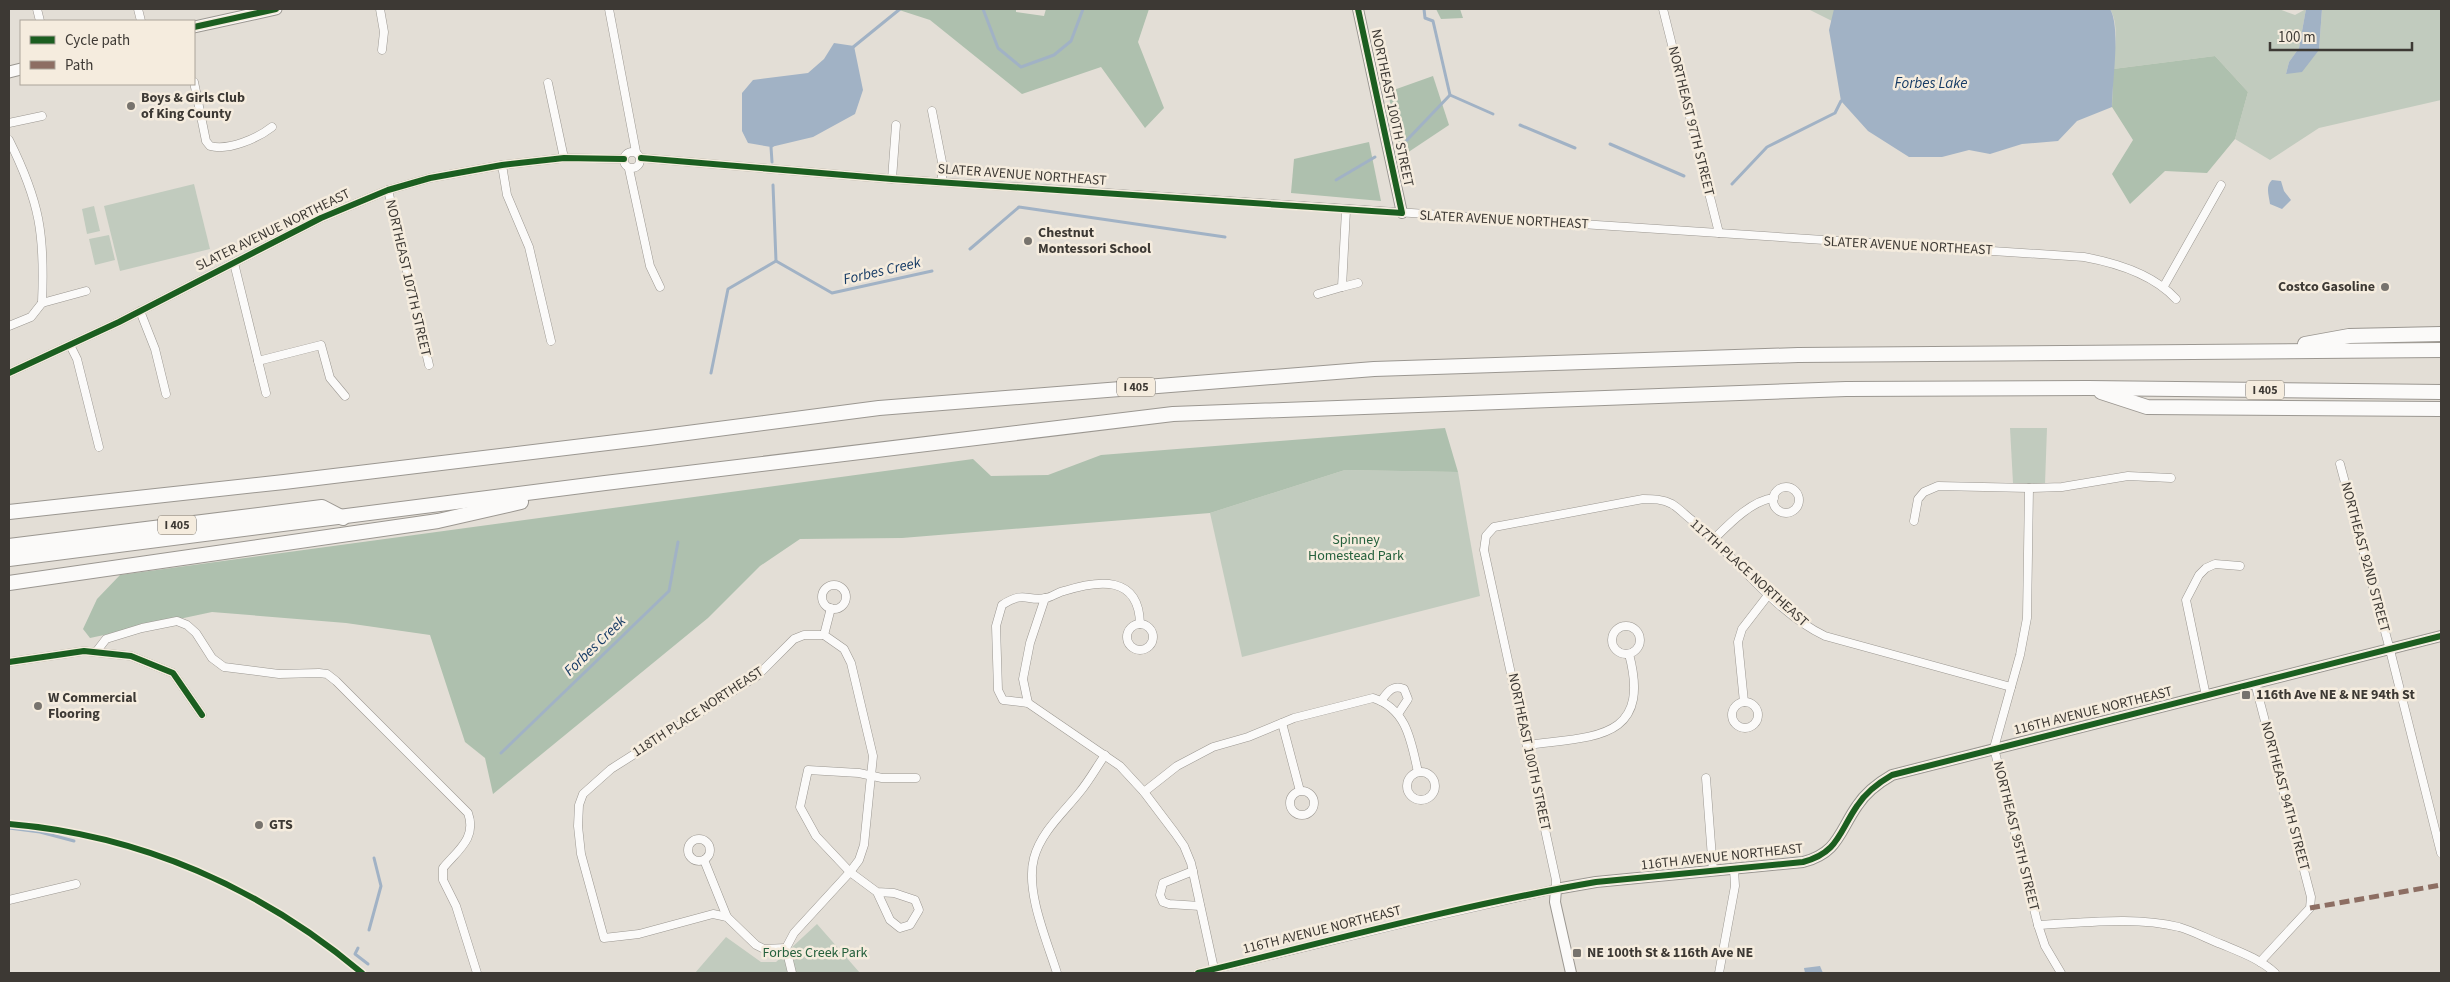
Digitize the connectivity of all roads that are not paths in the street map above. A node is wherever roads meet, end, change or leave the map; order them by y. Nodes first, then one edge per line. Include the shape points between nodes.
1 (276, 9) edge
2 (380, 9) edge
3 (609, 9) edge
4 (1358, 9) edge
5 (1663, 9) edge
6 (245, 12) edge
7 (195, 27) edge
8 (382, 50) dead end
9 (548, 83) dead end
10 (195, 85) edge
11 (932, 111) dead end
12 (42, 116) dead end
13 (9, 123) edge
14 (896, 125) dead end
15 (272, 127) dead end
16 (9, 140) edge
17 (639, 155) junction
18 (564, 158) junction
19 (624, 159) junction
20 (502, 165) junction
21 (629, 168) junction
22 (892, 179) junction
23 (942, 182) junction
24 (2221, 185) dead end
25 (388, 190) junction
26 (1346, 210) junction
27 (1402, 213) junction
28 (1719, 233) junction
29 (234, 263) junction
30 (1358, 282) dead end
31 (660, 286) dead end
32 (2164, 286) junction
33 (1342, 287) junction
34 (86, 290) dead end
35 (1318, 294) dead end
36 (2176, 299) dead end
37 (42, 303) junction
38 (140, 311) junction
39 (9, 326) edge
40 (2441, 334) edge
41 (551, 341) dead end
42 (70, 345) junction
43 (2269, 350) junction
44 (2441, 350) edge
45 (258, 361) junction
46 (429, 365) dead end
47 (9, 373) edge
48 (2088, 388) junction
49 (2441, 392) edge
50 (266, 393) dead end
51 (166, 394) dead end
52 (345, 396) dead end
53 (2441, 409) edge
54 (99, 447) dead end
55 (2340, 464) dead end
56 (2171, 478) dead end
57 (605, 483) junction
58 (2029, 488) junction
59 (1774, 498) dead end
60 (9, 512) edge
61 (343, 518) junction
62 (1914, 521) dead end
63 (1489, 532) joint
64 (1714, 539) junction
65 (9, 546) edge
66 (9, 560) edge
67 (2240, 566) dead end
68 (9, 583) edge
69 (1768, 594) junction
70 (1045, 598) junction
71 (831, 608) dead end
72 (1140, 624) dead end
73 (824, 635) junction
74 (2441, 636) edge
75 (2390, 650) junction
76 (96, 652) junction
77 (1629, 654) dead end
78 (9, 662) edge
79 (2256, 684) junction
80 (2011, 687) junction
81 (2206, 696) junction
82 (1381, 701) junction
83 (1744, 702) dead end
84 (1028, 703) junction
85 (1398, 714) junction
86 (202, 715) dead end
87 (1282, 723) junction
88 (1528, 745) junction
89 (1994, 748) junction
90 (1105, 755) junction
91 (1418, 772) dead end
92 (872, 777) junction
93 (916, 778) dead end
94 (1706, 778) dead end
95 (1300, 791) dead end
96 (1144, 792) junction
97 (2441, 853) edge
98 (704, 860) dead end
99 (1734, 869) junction
100 (1193, 871) junction
101 (1713, 871) junction
102 (850, 872) junction
103 (76, 884) dead end
104 (1556, 890) junction
105 (876, 892) junction
106 (9, 900) edge
107 (1200, 906) junction
108 (727, 917) junction
109 (2038, 925) junction
110 (786, 948) junction
111 (2260, 962) junction
112 (1214, 971) edge
113 (477, 973) edge
114 (792, 973) edge
115 (1057, 973) edge
116 (1198, 973) edge
117 (1570, 973) edge
118 (1719, 973) edge
119 (2061, 973) edge
120 (2275, 973) edge

1 - 6 main road
2 - 8 street via 384,32
3 - 17 street
4 - 27 street, NORTHEAST 100TH STREET
5 - 28 street, NORTHEAST 97TH STREET
6 - 7 main road
9 - 18 street
10 - 15 street via 206,141 210,146 216,148 251,140
11 - 23 street via 942,162
12 - 13 street
14 - 22 street
16 - 37 street via 26,175 40,221
17 - 19 street via 630,153
17 - 21 street via 638,164
17 - 22 street, SLATER AVENUE NORTHEAST
18 - 19 street, SLATER AVENUE NORTHEAST
18 - 20 street, SLATER AVENUE NORTHEAST
19 - 21 street
20 - 25 street, SLATER AVENUE NORTHEAST via 430,178
20 - 41 street via 508,195 529,247
21 - 31 street via 650,266
22 - 23 street, SLATER AVENUE NORTHEAST
23 - 26 street, SLATER AVENUE NORTHEAST
24 - 32 street
25 - 29 street, SLATER AVENUE NORTHEAST via 321,218
25 - 46 street, NORTHEAST 107TH STREET
26 - 27 street, SLATER AVENUE NORTHEAST
26 - 33 street
27 - 28 street, SLATER AVENUE NORTHEAST
28 - 32 street, SLATER AVENUE NORTHEAST via 2084,256 2128,268
29 - 38 street, SLATER AVENUE NORTHEAST
29 - 45 street
30 - 33 street
32 - 36 street, SLATER AVENUE NORTHEAST
33 - 35 street
34 - 37 street
37 - 39 street via 31,317
38 - 42 street, SLATER AVENUE NORTHEAST
38 - 51 street via 155,350
40 - 43 highway via 2349,336
42 - 47 street, SLATER AVENUE NORTHEAST
42 - 54 street via 77,359
43 - 44 highway, I 405
43 - 60 highway, I 405 via 1798,355 1354,370 879,408 293,481
45 - 50 street
45 - 52 street via 321,345 330,378
48 - 49 highway, I 405
48 - 53 highway via 2147,407
48 - 57 highway, I 405 via 1846,389 1173,414
55 - 75 street, NORTHEAST 92ND STREET
56 - 58 street via 2128,476 2062,487
57 - 61 highway, I 405
57 - 68 highway via 438,521
58 - 62 street via 1931,488 1918,499
58 - 80 street, NORTHEAST 95TH STREET via 2026,618
59 - 64 street via 1766,498 1754,505
61 - 65 highway, I 405 via 322,507
61 - 66 highway, I 405
63 - 64 street, 117TH PLACE NORTHEAST via 1501,525 1657,498 1672,504
63 - 88 street, NORTHEAST 100TH STREET via 1484,550
64 - 69 street, 117TH PLACE NORTHEAST
67 - 81 street via 2220,564 2206,568 2186,600
69 - 80 street, 117TH PLACE NORTHEAST via 1808,628 1825,636
69 - 83 street via 1742,628 1738,642
70 - 72 street via 1076,587 1115,583 1134,597 1140,612
70 - 84 street via 1032,635 1023,679
70 - 84 street via 1025,596 1012,599 1002,605 996,626 998,690 1003,700
71 - 73 street
73 - 92 street via 844,649 851,663 871,742
73 - 108 street, 118TH PLACE NORTHEAST via 804,635 794,639 757,676 611,768 583,794 579,805 581,854 604,938 639,934 703,915
74 - 75 street, 116TH AVENUE NORTHEAST
75 - 79 street, 116TH AVENUE NORTHEAST
75 - 97 street, NORTHEAST 92ND STREET
76 - 78 street via 61,653
76 - 86 street via 131,656 173,673
76 - 113 street via 106,639 176,621 187,625 212,658 224,667 279,674 319,673 327,674 336,681 468,813 471,831 467,842 443,868 443,880 456,906
77 - 88 street via 1635,700 1621,724 1599,735
79 - 81 street, 116TH AVENUE NORTHEAST
79 - 111 street, NORTHEAST 94TH STREET via 2311,897 2310,908
80 - 89 street, NORTHEAST 95TH STREET
81 - 89 street, 116TH AVENUE NORTHEAST
82 - 85 street
82 - 85 street via 1392,688 1404,689 1408,699
82 - 87 street via 1373,698
84 - 90 street
85 - 91 street via 1408,730
87 - 95 street
87 - 96 street via 1193,756
88 - 104 street, NORTHEAST 100TH STREET
89 - 99 street, 116TH AVENUE NORTHEAST via 1905,771 1880,782 1857,805 1829,851 1816,859
89 - 109 street, NORTHEAST 95TH STREET
90 - 96 street
90 - 115 street via 1040,843 1034,859 1035,899
92 - 93 street
92 - 102 street via 864,845
92 - 102 street via 859,773 808,770 800,807 816,836
94 - 101 street
96 - 100 street via 1184,846
98 - 108 street
99 - 101 street, 116TH AVENUE NORTHEAST
99 - 118 street via 1735,886
100 - 107 street
100 - 107 street via 1163,883 1160,895 1163,902 1169,904
101 - 104 street, 116TH AVENUE NORTHEAST via 1596,882
102 - 105 street
102 - 110 street via 794,933
103 - 106 street
104 - 112 street, 116TH AVENUE NORTHEAST
104 - 117 street, NORTHEAST 100TH STREET via 1555,902
105 - 105 street via 894,924 900,928 910,925 919,910 915,900 894,893
107 - 112 street
108 - 110 street via 764,949
109 - 111 street via 2156,923 2180,928
109 - 119 street, NORTHEAST 95TH STREET via 2045,946
110 - 114 street
111 - 120 street
112 - 116 street, 116TH AVENUE NORTHEAST

